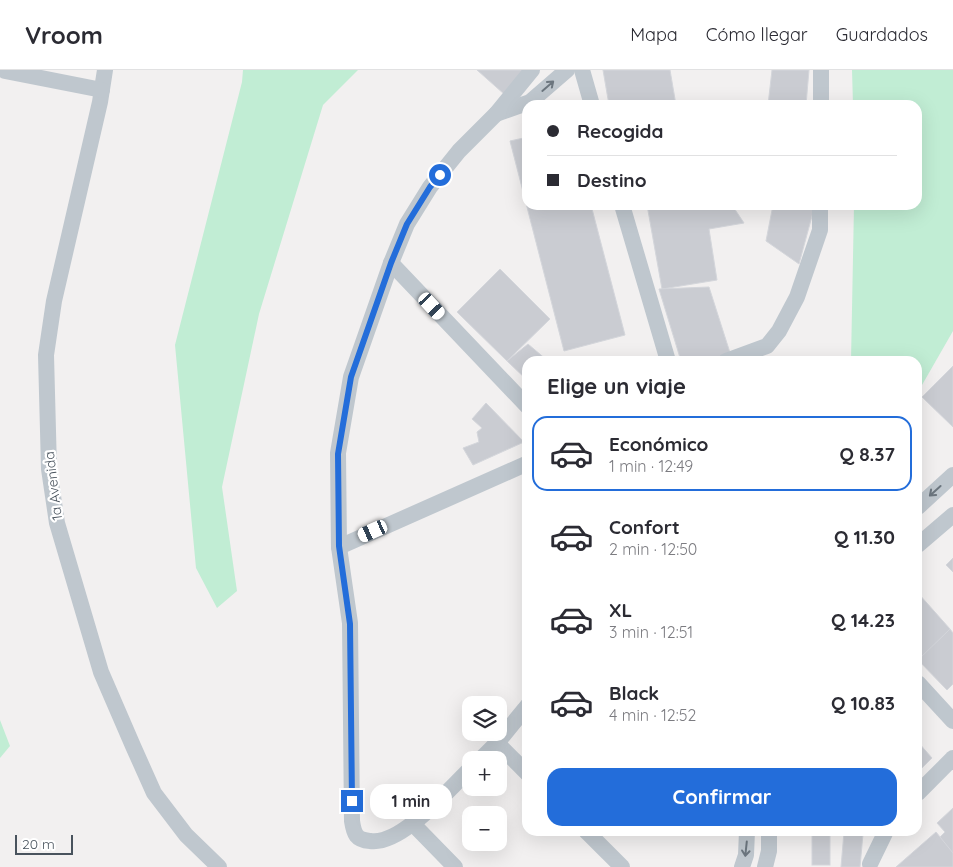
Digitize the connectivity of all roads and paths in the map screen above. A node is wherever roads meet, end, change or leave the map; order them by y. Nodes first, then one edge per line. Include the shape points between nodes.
1 (105, 70) edge
2 (532, 70) edge
3 (567, 70) edge
4 (582, 70) edge
5 (821, 70) edge
6 (6, 71) edge
7 (102, 90) junction
8 (532, 100) edge
9 (591, 100) edge
10 (821, 100) edge
11 (522, 105) edge
12 (496, 114) junction
13 (623, 210) edge
14 (820, 210) edge
15 (391, 263) junction
16 (667, 356) edge
17 (740, 356) edge
18 (522, 401) edge
19 (522, 466) edge
20 (953, 475) edge
21 (922, 503) edge
22 (953, 514) edge
23 (922, 542) edge
24 (339, 546) junction
25 (922, 687) edge
26 (522, 713) edge
27 (953, 722) edge
28 (497, 744) junction
29 (490, 751) edge
30 (953, 758) edge
31 (522, 768) edge
32 (462, 777) edge
33 (922, 789) edge
34 (413, 824) junction
35 (591, 836) edge
36 (747, 836) edge
37 (769, 836) edge
38 (884, 836) edge
39 (870, 864) dead end
40 (219, 867) edge
41 (455, 867) edge
42 (622, 867) edge
43 (742, 867) edge
44 (765, 867) edge

1 - 7 street, 1a Avenida
2 - 12 street
8 -> 3 street
4 - 9 street
5 - 10 street
6 - 7 street
7 - 40 street, 1a Avenida via 54,301 46,355 48,469 57,523 101,672 154,793 186,835
12 -> 11 street
12 - 15 street via 459,151 430,187 407,224
13 - 16 street
14 - 17 street via 820,230 797,297 779,331 767,346
15 - 18 street
15 - 24 street via 351,377 338,454
19 - 24 street
20 -> 21 street
22 - 23 street
24 - 34 street via 350,624 354,833 361,840 377,842 394,837
25 - 27 street
26 - 28 street
28 - 29 street
28 - 31 street
30 - 33 street
32 - 34 street
34 - 41 street
35 - 42 street
36 -> 43 street
37 - 44 street
38 - 39 street

